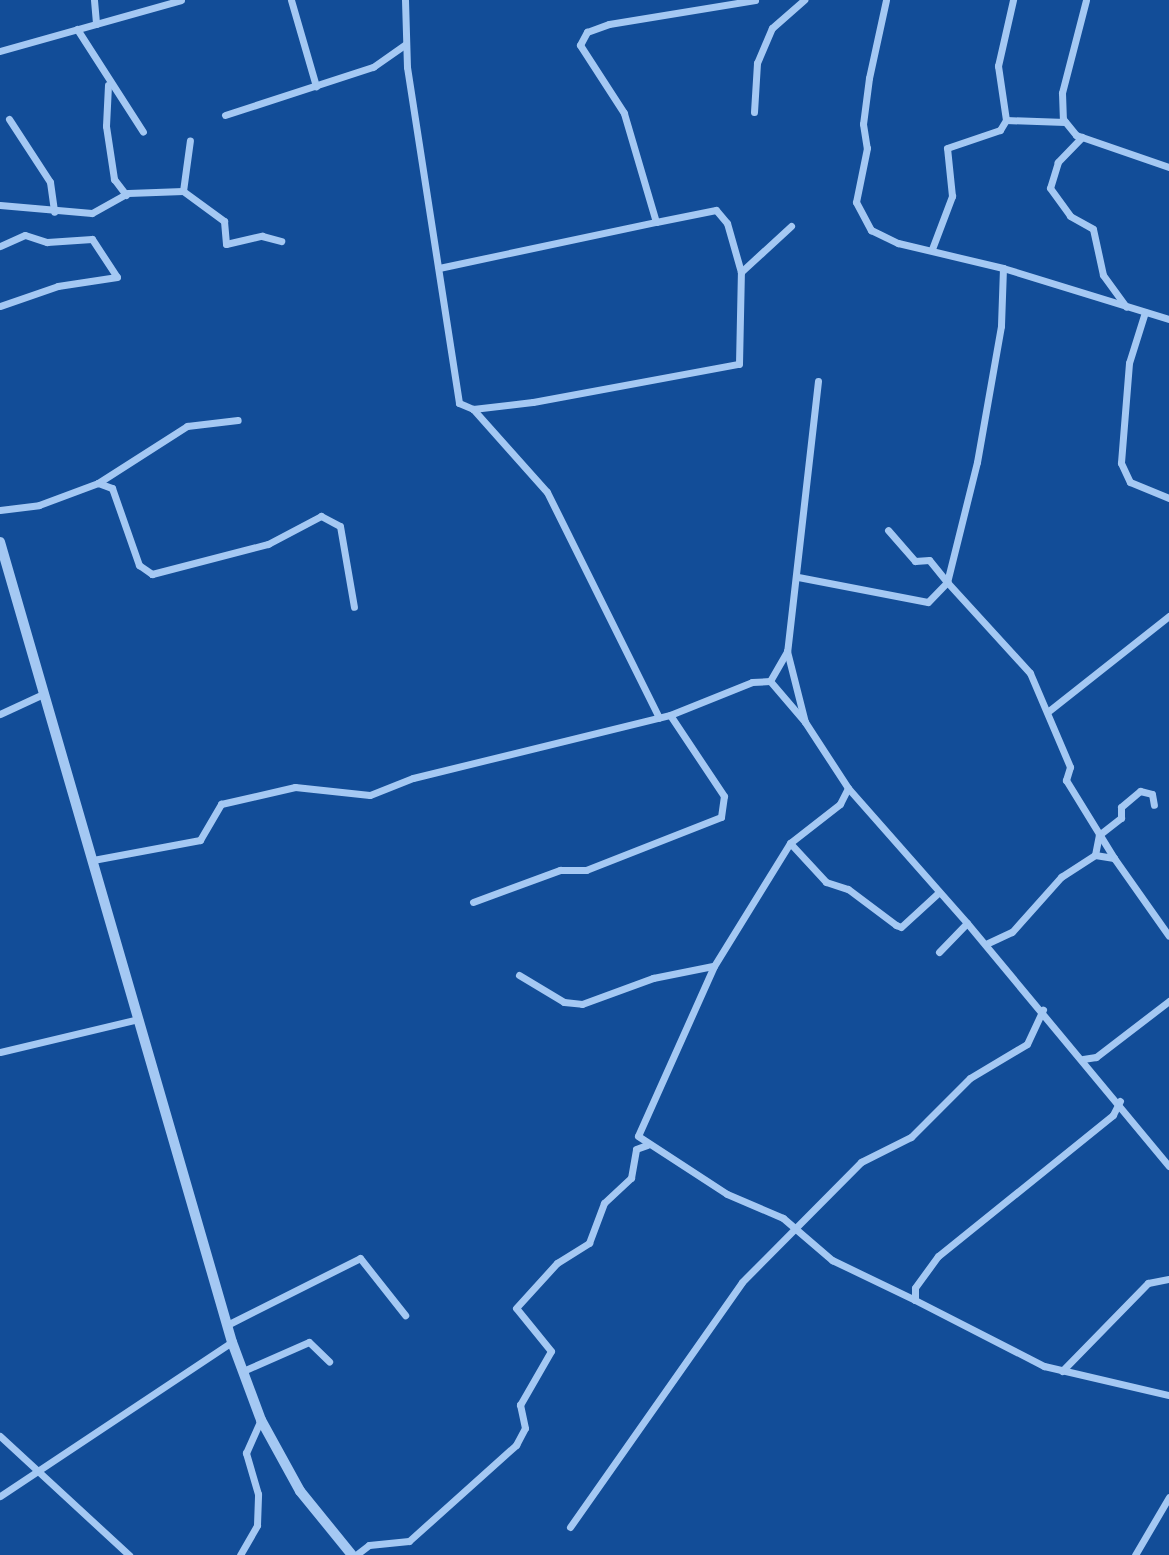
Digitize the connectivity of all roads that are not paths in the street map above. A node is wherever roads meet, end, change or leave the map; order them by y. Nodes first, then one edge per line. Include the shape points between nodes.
1 (94, 0) edge
2 (180, 0) edge
3 (291, 0) edge
4 (405, 0) edge
5 (755, 0) edge
6 (804, 0) edge
7 (886, 0) edge
8 (1013, 0) edge
9 (1086, 0) edge
10 (96, 24) junction
11 (77, 29) junction
12 (405, 45) junction
13 (0, 51) edge
14 (108, 84) junction
15 (316, 86) junction
16 (754, 113) dead end
17 (225, 115) dead end
18 (9, 119) dead end
19 (1006, 120) junction
20 (1065, 122) junction
21 (143, 132) dead end
22 (1082, 137) junction
23 (190, 140) dead end
24 (1169, 167) edge
25 (183, 191) junction
26 (127, 194) junction
27 (0, 205) edge
28 (54, 212) junction
29 (656, 222) junction
30 (791, 226) dead end
31 (281, 241) dead end
32 (0, 246) edge
33 (932, 250) junction
34 (439, 268) junction
35 (1003, 268) junction
36 (741, 272) junction
37 (0, 306) edge
38 (1126, 307) junction
39 (1145, 312) junction
40 (1169, 319) edge
41 (818, 381) dead end
42 (473, 409) junction
43 (238, 420) dead end
44 (99, 483) junction
45 (1169, 498) edge
46 (0, 510) edge
47 (888, 530) dead end
48 (0, 542) edge
49 (798, 577) junction
50 (947, 582) junction
51 (354, 607) dead end
52 (1169, 616) edge
53 (787, 651) junction
54 (770, 681) junction
55 (43, 694) junction
56 (1050, 710) junction
57 (0, 714) edge
58 (670, 715) junction
59 (659, 718) junction
60 (805, 722) junction
61 (848, 788) junction
62 (1154, 805) dead end
63 (1098, 835) junction
64 (790, 843) junction
65 (1095, 855) junction
66 (1114, 859) junction
67 (93, 860) junction
68 (937, 894) junction
69 (473, 902) dead end
70 (967, 923) junction
71 (1169, 936) edge
72 (988, 943) junction
73 (939, 952) dead end
74 (714, 966) junction
75 (519, 975) dead end
76 (1169, 1001) edge
77 (1042, 1010) junction
78 (139, 1019) junction
79 (0, 1052) edge
80 (1083, 1059) junction
81 (1120, 1101) junction
82 (648, 1145) junction
83 (1169, 1166) edge
84 (796, 1230) junction
85 (1169, 1279) edge
86 (915, 1300) junction
87 (405, 1315) dead end
88 (227, 1325) junction
89 (232, 1342) junction
90 (329, 1361) dead end
91 (243, 1371) junction
92 (1062, 1371) junction
93 (1169, 1395) edge
94 (261, 1420) junction
95 (0, 1436) edge
96 (39, 1475) junction
97 (0, 1496) edge
98 (1169, 1497) edge
99 (570, 1527) dead end
100 (129, 1555) edge
101 (240, 1555) edge
102 (354, 1555) edge
103 (1135, 1555) edge

1 - 10 street
2 - 10 street
3 - 15 street
4 - 12 street
5 - 29 street via 609,24 587,32 580,45 624,113
6 - 16 street via 772,28 757,63
7 - 33 street via 869,78 863,124 867,148 856,202 871,230
8 - 19 street via 998,66
9 - 20 street via 1062,93
10 - 11 street
11 - 13 street
11 - 14 street
12 - 15 street via 373,67
12 - 34 street
14 - 21 street
14 - 26 street via 106,126 114,179
15 - 17 street
18 - 28 street via 50,182
19 - 20 street
19 - 33 street via 1000,130 947,148 952,196
20 - 22 street
22 - 24 street
22 - 38 street via 1058,162 1050,188 1070,216 1093,229 1103,275
23 - 25 street
25 - 26 street
25 - 31 street via 224,221 226,244 262,236
26 - 28 street via 92,213
27 - 28 street
29 - 34 street
29 - 36 street via 716,210 727,223
30 - 36 street
32 - 37 street via 25,235 47,242 92,239 117,277 58,286
33 - 35 street
34 - 42 street via 459,403
35 - 38 street
35 - 50 street via 1002,326 977,462
36 - 42 street via 739,364
38 - 39 street
39 - 40 street
39 - 45 street via 1129,363 1121,463 1130,482
41 - 49 street
42 - 59 street via 547,492
43 - 44 street via 187,426
44 - 46 street via 39,505
44 - 51 street via 112,488 139,565 152,574 268,544 321,516 340,526
47 - 50 street via 915,561 929,560
48 - 55 street
49 - 50 street via 928,601
49 - 53 street
50 - 56 street via 1030,673 1030,684
52 - 56 street
53 - 54 street
53 - 60 street
54 - 58 street via 718,693
54 - 60 street
55 - 57 street
55 - 67 street
56 - 63 street via 1055,741 1070,767 1066,780
58 - 59 street
58 - 69 street via 724,796 721,817 586,870 561,870
59 - 67 street via 413,778 370,795 295,787 247,797 221,804 200,839
60 - 61 street
61 - 64 street via 840,804
61 - 68 street
62 - 63 street via 1152,794 1140,791
63 - 65 street
63 - 66 street
64 - 68 street via 826,882 848,889 895,925
64 - 74 street
65 - 66 street
65 - 72 street via 1061,877 1012,932
66 - 71 street
67 - 78 street
68 - 70 street
70 - 72 street
70 - 73 street
72 - 77 street
74 - 75 street via 653,978 582,1004 564,1002
74 - 82 street via 642,1125 638,1136
76 - 80 street via 1096,1057
77 - 80 street
77 - 84 street via 1027,1044 970,1078 911,1137 861,1162
78 - 79 street
78 - 88 street
80 - 81 street
81 - 83 street
81 - 86 street via 1113,1115 938,1256 915,1288
82 - 84 street
82 - 102 street via 636,1149 631,1178 604,1203 589,1243 557,1263 516,1308 551,1351 520,1405 525,1428 516,1445 409,1541 369,1545
84 - 86 street via 832,1259
84 - 99 street via 742,1282
85 - 92 street via 1148,1283
86 - 92 street
87 - 88 street via 360,1258
88 - 89 street
89 - 91 street
89 - 96 street
90 - 91 street via 309,1342
91 - 94 street
92 - 93 street
94 - 101 street via 246,1453 258,1494 257,1525
94 - 102 street via 300,1491
95 - 96 street
96 - 97 street
96 - 100 street
98 - 103 street

